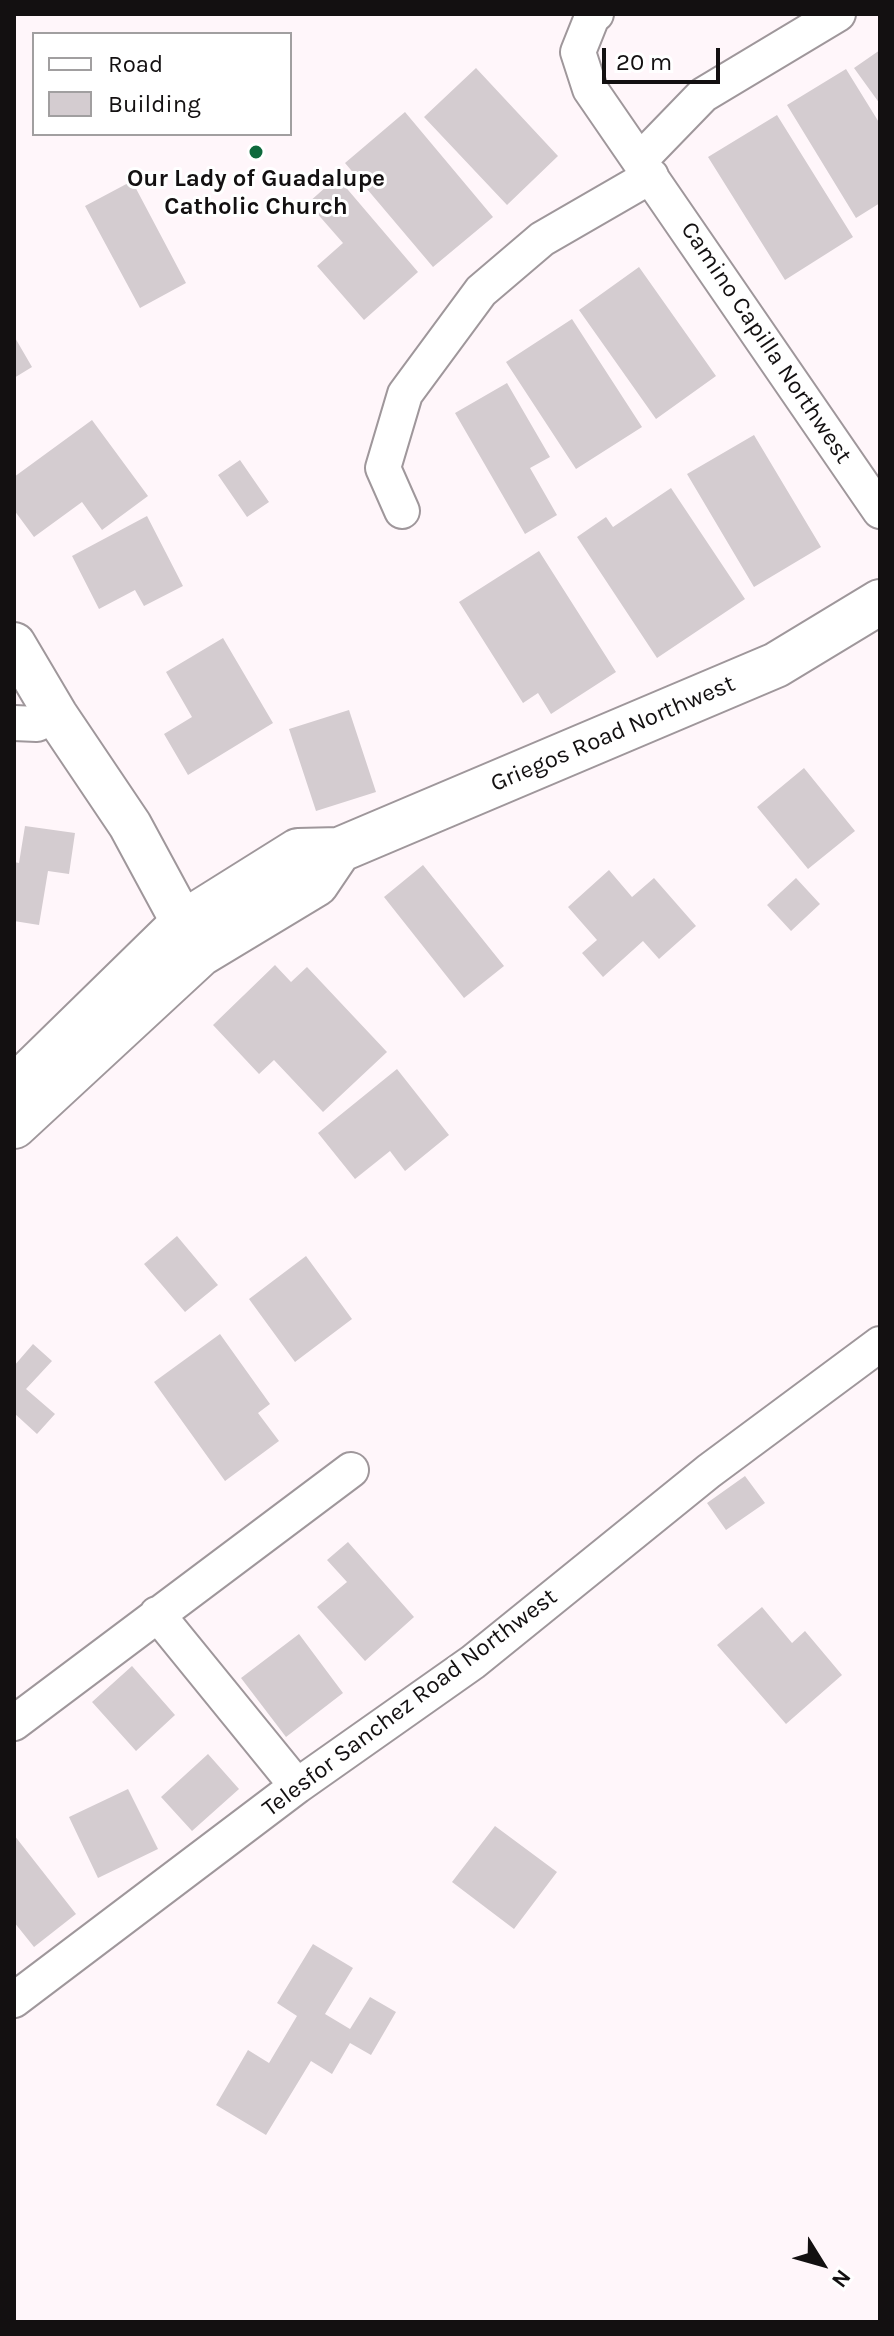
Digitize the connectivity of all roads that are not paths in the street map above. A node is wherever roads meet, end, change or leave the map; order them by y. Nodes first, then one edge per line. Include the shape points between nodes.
1 (596, 14) edge
2 (838, 14) edge
3 (646, 168) junction
4 (402, 511) dead end
5 (880, 511) edge
6 (880, 602) edge
7 (14, 644) edge
8 (56, 715) junction
9 (14, 723) edge
10 (192, 939) junction
11 (14, 1088) edge
12 (14, 1126) edge
13 (880, 1344) edge
14 (351, 1470) dead end
15 (157, 1614) junction
16 (14, 1723) edge
17 (297, 1786) junction
18 (14, 2000) edge

1 - 3 street, Camino Capilla Northwest via 578,52 590,89
2 - 3 street via 703,95
3 - 4 street via 542,239 481,291 405,394 383,468
3 - 5 street, Camino Capilla Northwest
6 - 10 main road, Griegos Road Northwest via 776,665 339,850 298,851
7 - 8 street
8 - 9 street via 37,724
8 - 10 street via 130,825
10 - 11 main road, Griegos Road Northwest
10 - 12 main road, Griegos Road Northwest
13 - 17 street, Telesfor Sanchez Road Northwest via 709,1471 473,1662
14 - 15 street
15 - 16 street
15 - 17 street
17 - 18 street, Telesfor Sanchez Road Northwest

